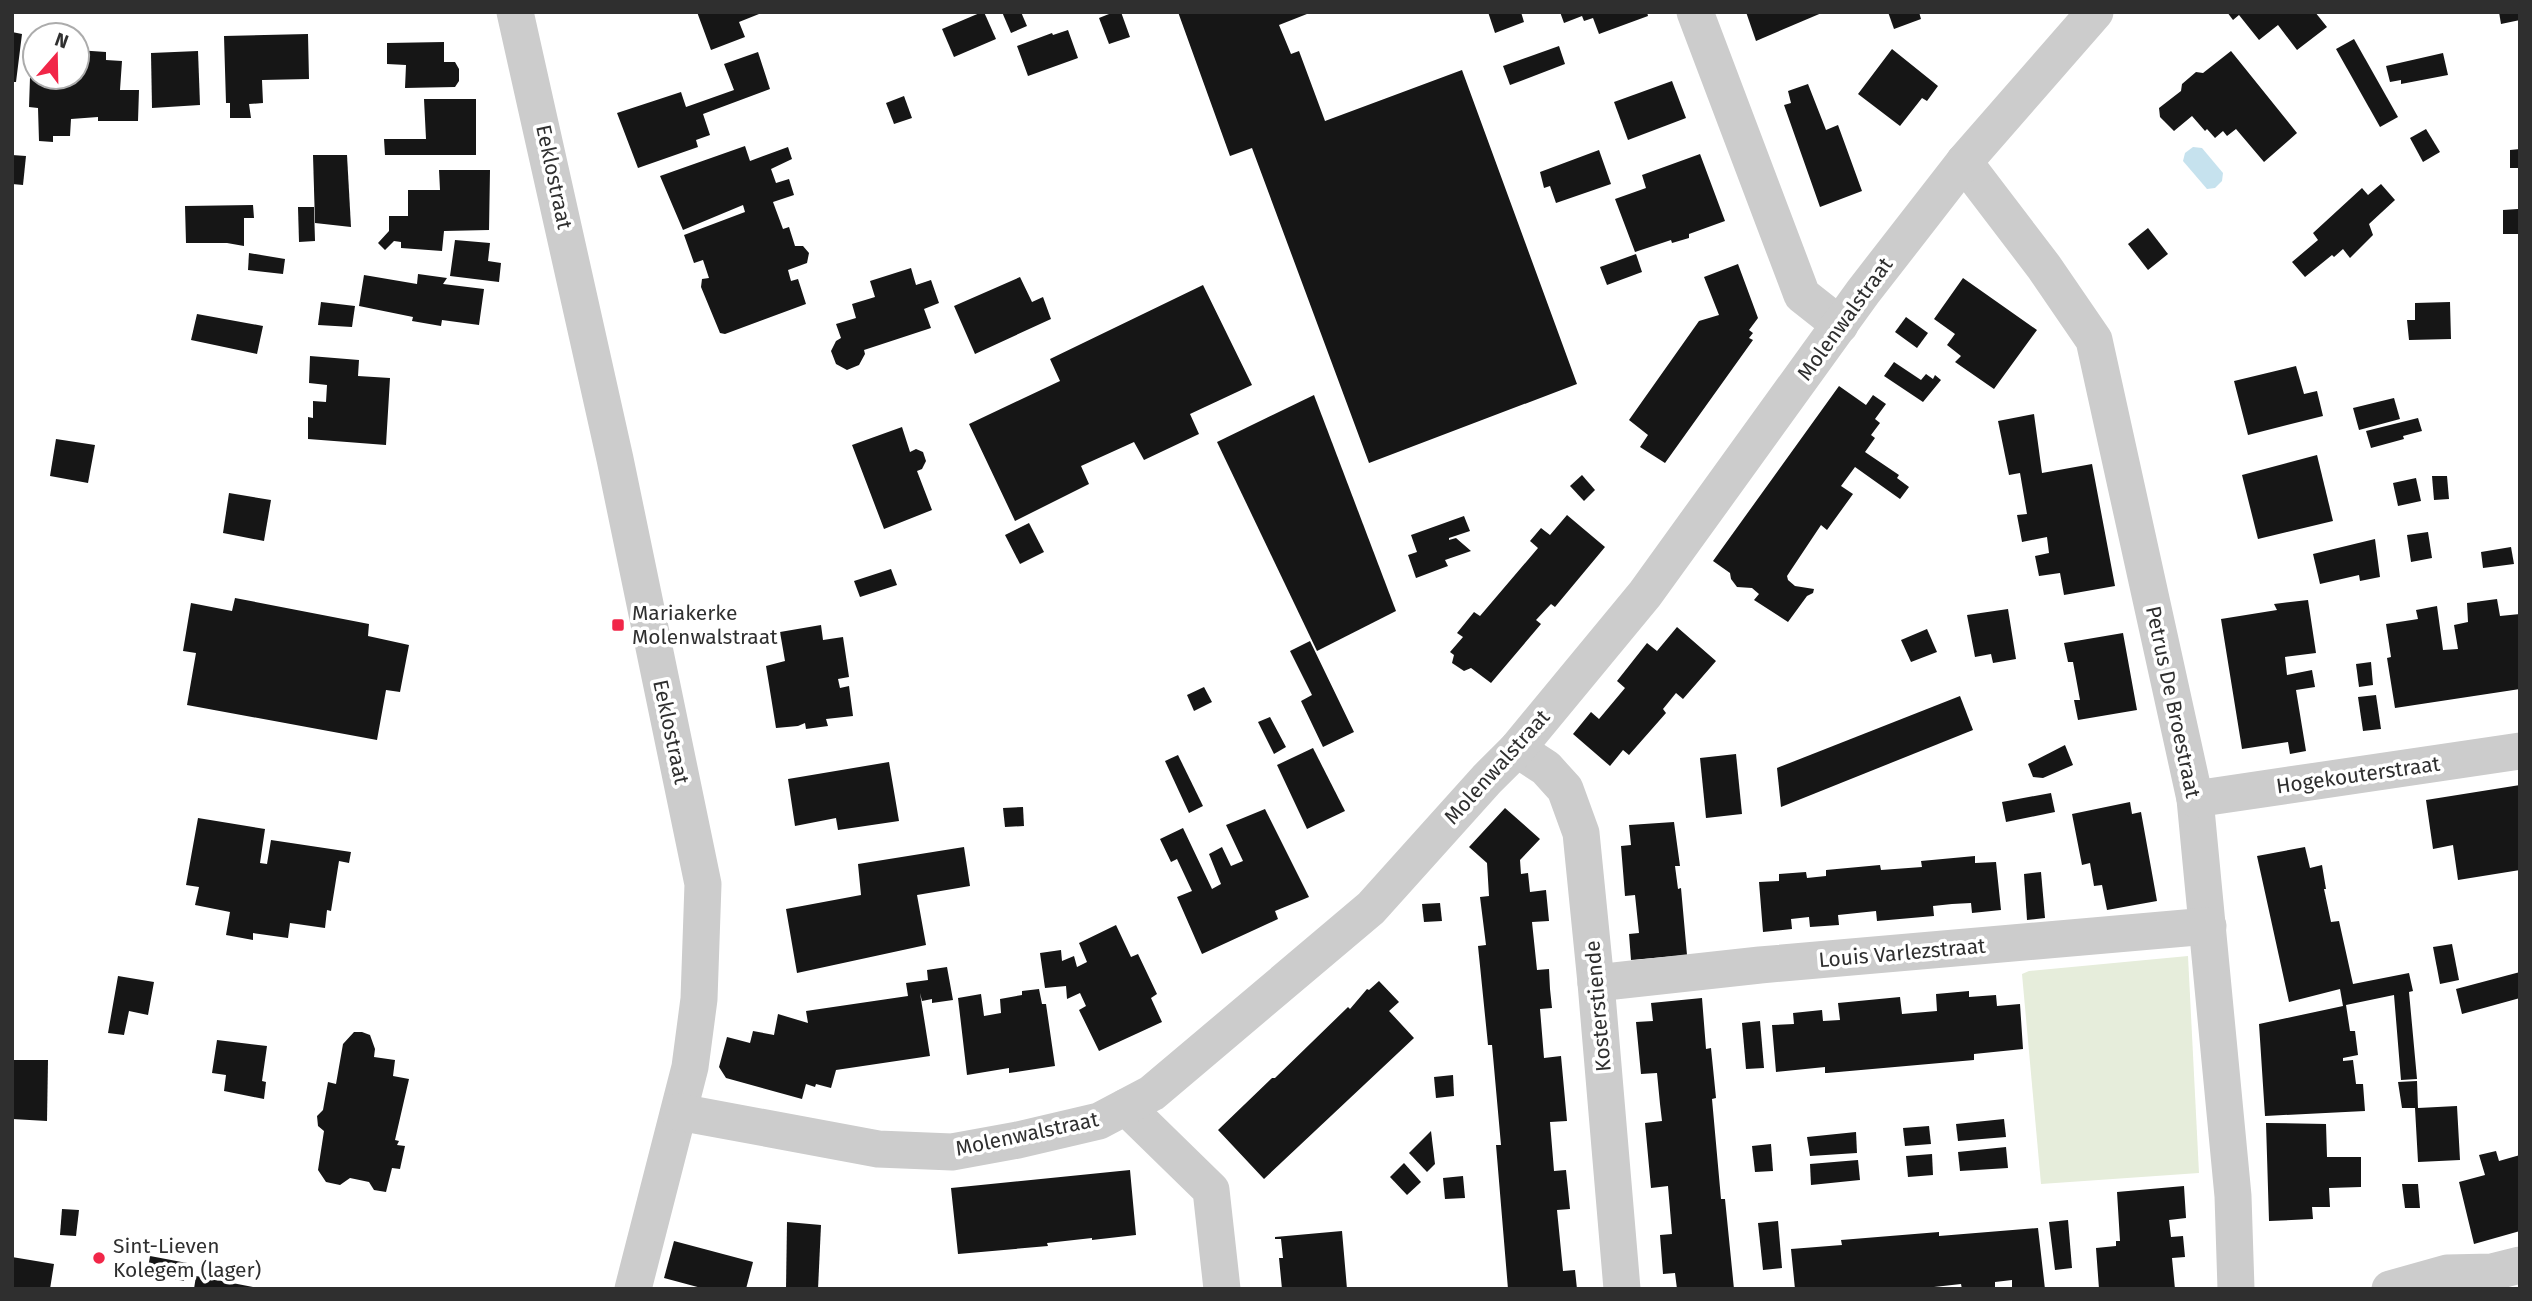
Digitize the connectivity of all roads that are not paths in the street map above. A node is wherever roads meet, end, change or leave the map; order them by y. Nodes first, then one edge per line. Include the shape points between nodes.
1 (515, 12) edge
2 (1695, 12) edge
3 (2095, 12) edge
4 (1964, 162) junction
5 (1840, 325) junction
6 (1517, 748) junction
7 (2520, 751) edge
8 (2195, 799) junction
9 (2208, 926) junction
10 (1596, 983) junction
11 (1126, 1107) junction
12 (679, 1112) junction
13 (2520, 1265) edge
14 (633, 1289) edge
15 (1222, 1289) edge
16 (1622, 1289) edge
17 (2236, 1289) edge
18 (2390, 1289) edge

1 - 12 street, Eeklostraat via 615,459 703,884 699,999
2 - 5 street via 1802,295
3 - 4 street, Molenwalstraat
4 - 5 street, Molenwalstraat
4 - 8 street, Petrus De Broestraat via 2094,340
5 - 6 street, Molenwalstraat via 1645,594
6 - 10 street, Kosterstiende via 1546,768 1565,789 1581,833
6 - 11 street, Molenwalstraat via 1371,908 1152,1093
7 - 8 street, Hogekouterstraat
8 - 9 street, Petrus De Broestraat
9 - 10 street, Louis Varlezstraat
9 - 17 street, Petrus De Broestraat via 2233,1196
10 - 16 street, Kosterstiende
11 - 12 street, Molenwalstraat via 1098,1121 952,1152 878,1149
11 - 15 street via 1211,1190
12 - 14 street, Eeklostraat
13 - 18 street via 2492,1272 2447,1273

